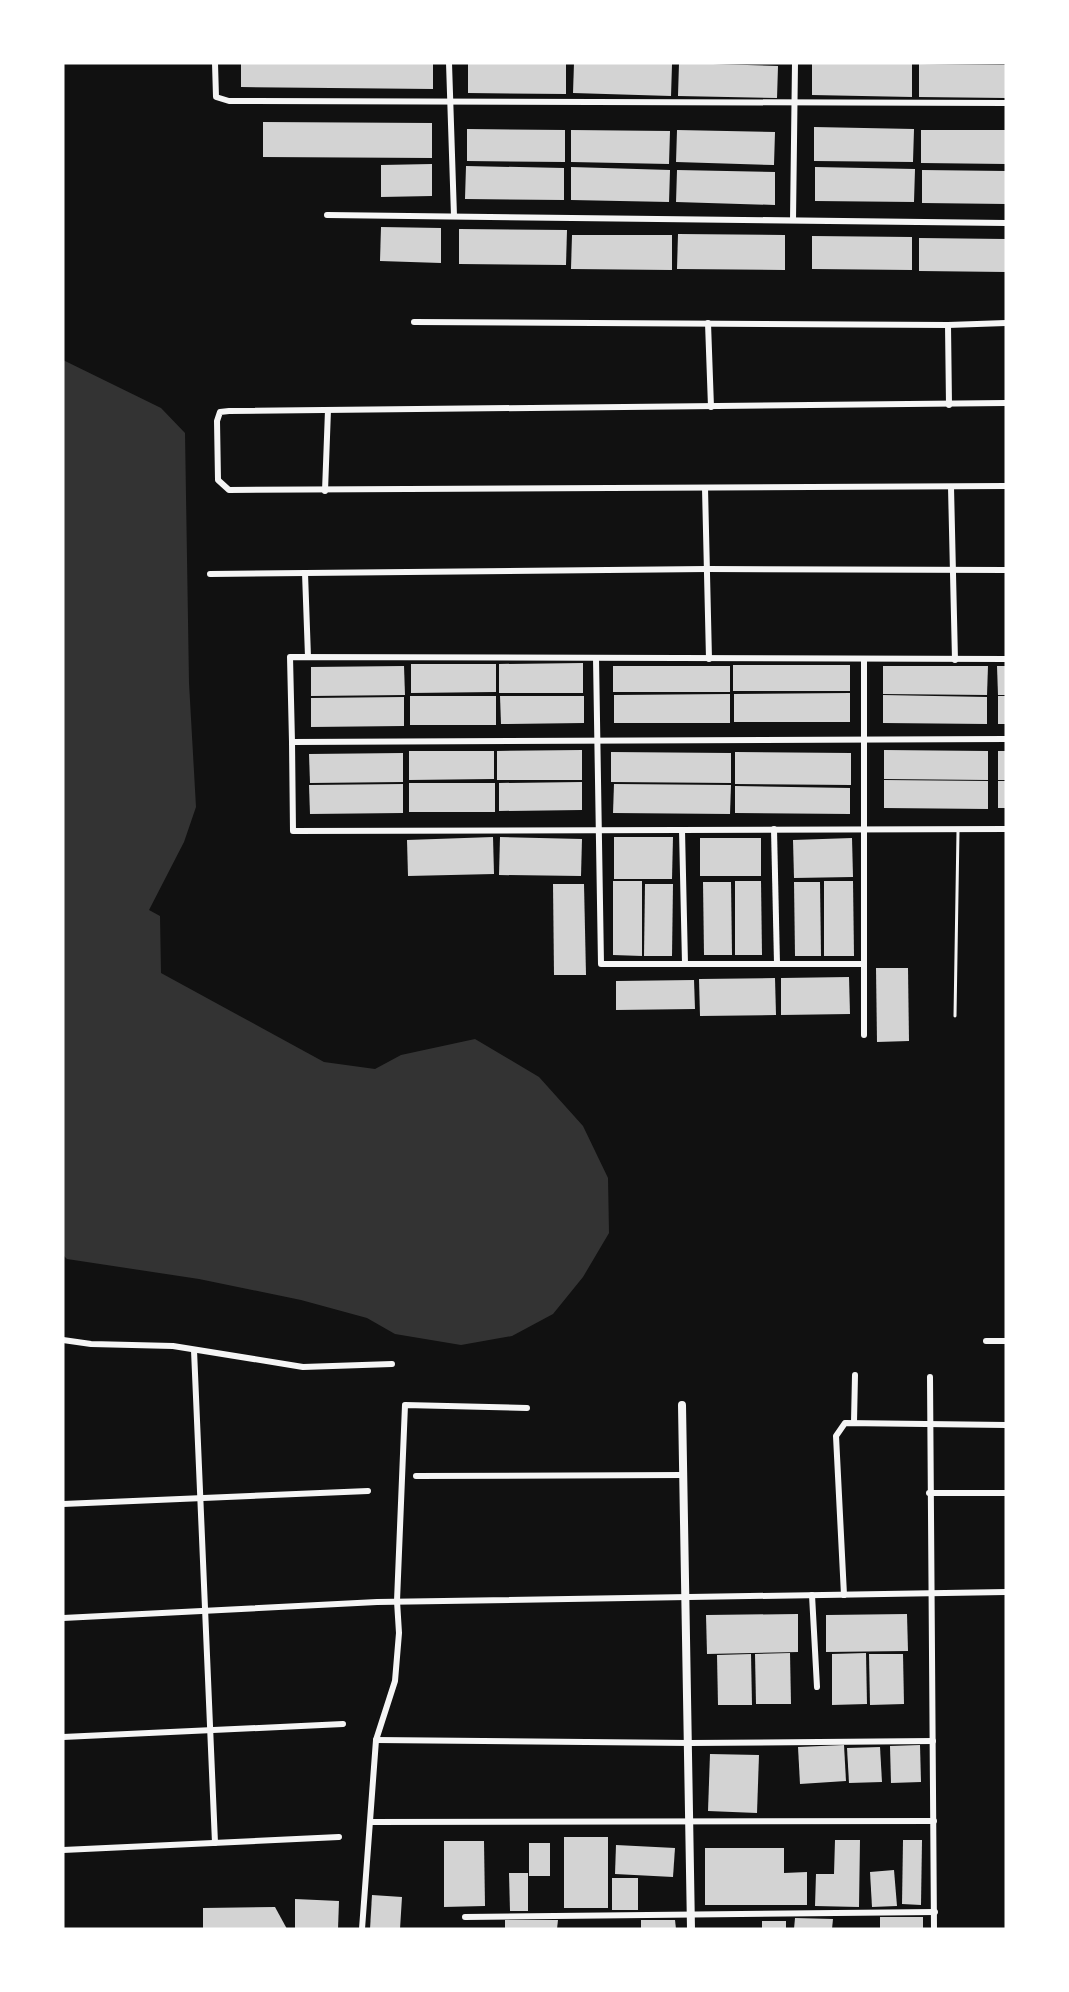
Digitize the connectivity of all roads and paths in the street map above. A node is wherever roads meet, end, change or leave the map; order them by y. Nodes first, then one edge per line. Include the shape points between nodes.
1 (215, 63) edge
2 (449, 63) edge
3 (795, 63) edge
4 (450, 100) junction
5 (794, 102) junction
6 (1006, 104) edge
7 (327, 215) dead end
8 (454, 216) junction
9 (793, 220) junction
10 (1006, 223) edge
11 (414, 322) dead end
12 (708, 323) junction
13 (1006, 323) edge
14 (948, 325) junction
15 (1006, 404) edge
16 (950, 405) junction
17 (711, 406) junction
18 (328, 410) junction
19 (1006, 486) edge
20 (951, 487) junction
21 (705, 488) junction
22 (324, 491) junction
23 (707, 569) junction
24 (952, 570) junction
25 (1006, 570) edge
26 (305, 573) junction
27 (210, 574) dead end
28 (308, 657) junction
29 (596, 658) junction
30 (709, 659) junction
31 (1006, 659) edge
32 (864, 660) junction
33 (955, 660) junction
34 (864, 740) junction
35 (1006, 740) edge
36 (597, 741) junction
37 (292, 742) junction
38 (864, 829) junction
39 (958, 829) junction
40 (1006, 829) edge
41 (599, 830) junction
42 (682, 830) junction
43 (774, 830) junction
44 (685, 964) junction
45 (777, 964) junction
46 (864, 964) junction
47 (955, 1016) dead end
48 (864, 1035) dead end
49 (63, 1340) edge
50 (986, 1341) dead end
51 (1006, 1341) edge
52 (194, 1350) junction
53 (392, 1364) dead end
54 (855, 1375) dead end
55 (930, 1377) dead end
56 (682, 1405) dead end
57 (527, 1407) dead end
58 (854, 1422) junction
59 (931, 1424) junction
60 (1006, 1425) edge
61 (683, 1475) junction
62 (416, 1476) dead end
63 (368, 1491) dead end
64 (929, 1493) junction
65 (1006, 1493) edge
66 (200, 1498) junction
67 (63, 1504) edge
68 (1006, 1592) edge
69 (931, 1593) junction
70 (812, 1595) junction
71 (844, 1595) junction
72 (686, 1597) junction
73 (397, 1601) junction
74 (205, 1609) junction
75 (63, 1618) edge
76 (817, 1687) dead end
77 (343, 1724) dead end
78 (210, 1730) junction
79 (63, 1737) edge
80 (376, 1740) junction
81 (933, 1741) junction
82 (690, 1743) junction
83 (934, 1821) junction
84 (371, 1822) junction
85 (690, 1822) junction
86 (339, 1837) dead end
87 (215, 1843) junction
88 (63, 1850) edge
89 (935, 1912) junction
90 (691, 1914) junction
91 (465, 1917) dead end
92 (362, 1929) edge
93 (691, 1929) edge
94 (934, 1929) edge

1 - 4 street via 216,97 229,101
2 - 4 street
3 - 5 street
4 - 5 street
4 - 8 street
5 - 6 street
5 - 9 street
7 - 8 street
8 - 9 street
9 - 10 street
11 - 12 street
12 - 14 street
12 - 17 street
13 - 14 street
14 - 16 street
15 - 16 street
16 - 17 street
17 - 18 street
18 - 22 street
18 - 22 street via 220,412 217,421 218,480 229,490
19 - 20 street
20 - 21 street
20 - 24 street
21 - 22 street
21 - 23 street
23 - 24 street
23 - 26 street
23 - 30 street
24 - 25 street
24 - 33 street
26 - 27 street
26 - 28 street
28 - 29 street
28 - 37 street via 290,657
29 - 30 street
29 - 36 street
30 - 32 street
31 - 33 street
32 - 33 street
32 - 34 street
34 - 35 street
34 - 36 street
34 - 38 street
36 - 37 street
36 - 41 street
37 - 41 street via 293,831
38 - 39 street
38 - 43 street
38 - 46 street
39 - 40 street
39 - 47 lane
41 - 42 street
41 - 44 street via 601,964
42 - 43 street
42 - 44 street
43 - 45 street
44 - 45 street
45 - 46 street
46 - 48 street
49 - 52 street
50 - 51 street
52 - 53 street via 303,1368
52 - 66 street
54 - 58 street
55 - 59 street
56 - 61 street
57 - 73 street via 405,1406
58 - 59 street
58 - 71 street via 844,1423 836,1436
59 - 60 street
59 - 64 street
61 - 62 street
61 - 72 street
63 - 66 street
64 - 65 street
64 - 69 street
66 - 67 street
66 - 74 street
68 - 69 street
69 - 71 street
69 - 81 street
70 - 71 street
70 - 72 street
70 - 76 street
72 - 73 street
72 - 82 street
73 - 74 street
73 - 80 street via 395,1681
74 - 75 street
74 - 78 street
77 - 78 street
78 - 79 street
78 - 87 street
80 - 82 street
80 - 84 street
81 - 82 street
81 - 83 street
82 - 85 street
83 - 85 street
83 - 89 street
84 - 85 street
84 - 92 street
85 - 90 street
86 - 87 street
87 - 88 street
89 - 90 street
89 - 94 street
90 - 91 street
90 - 93 street

